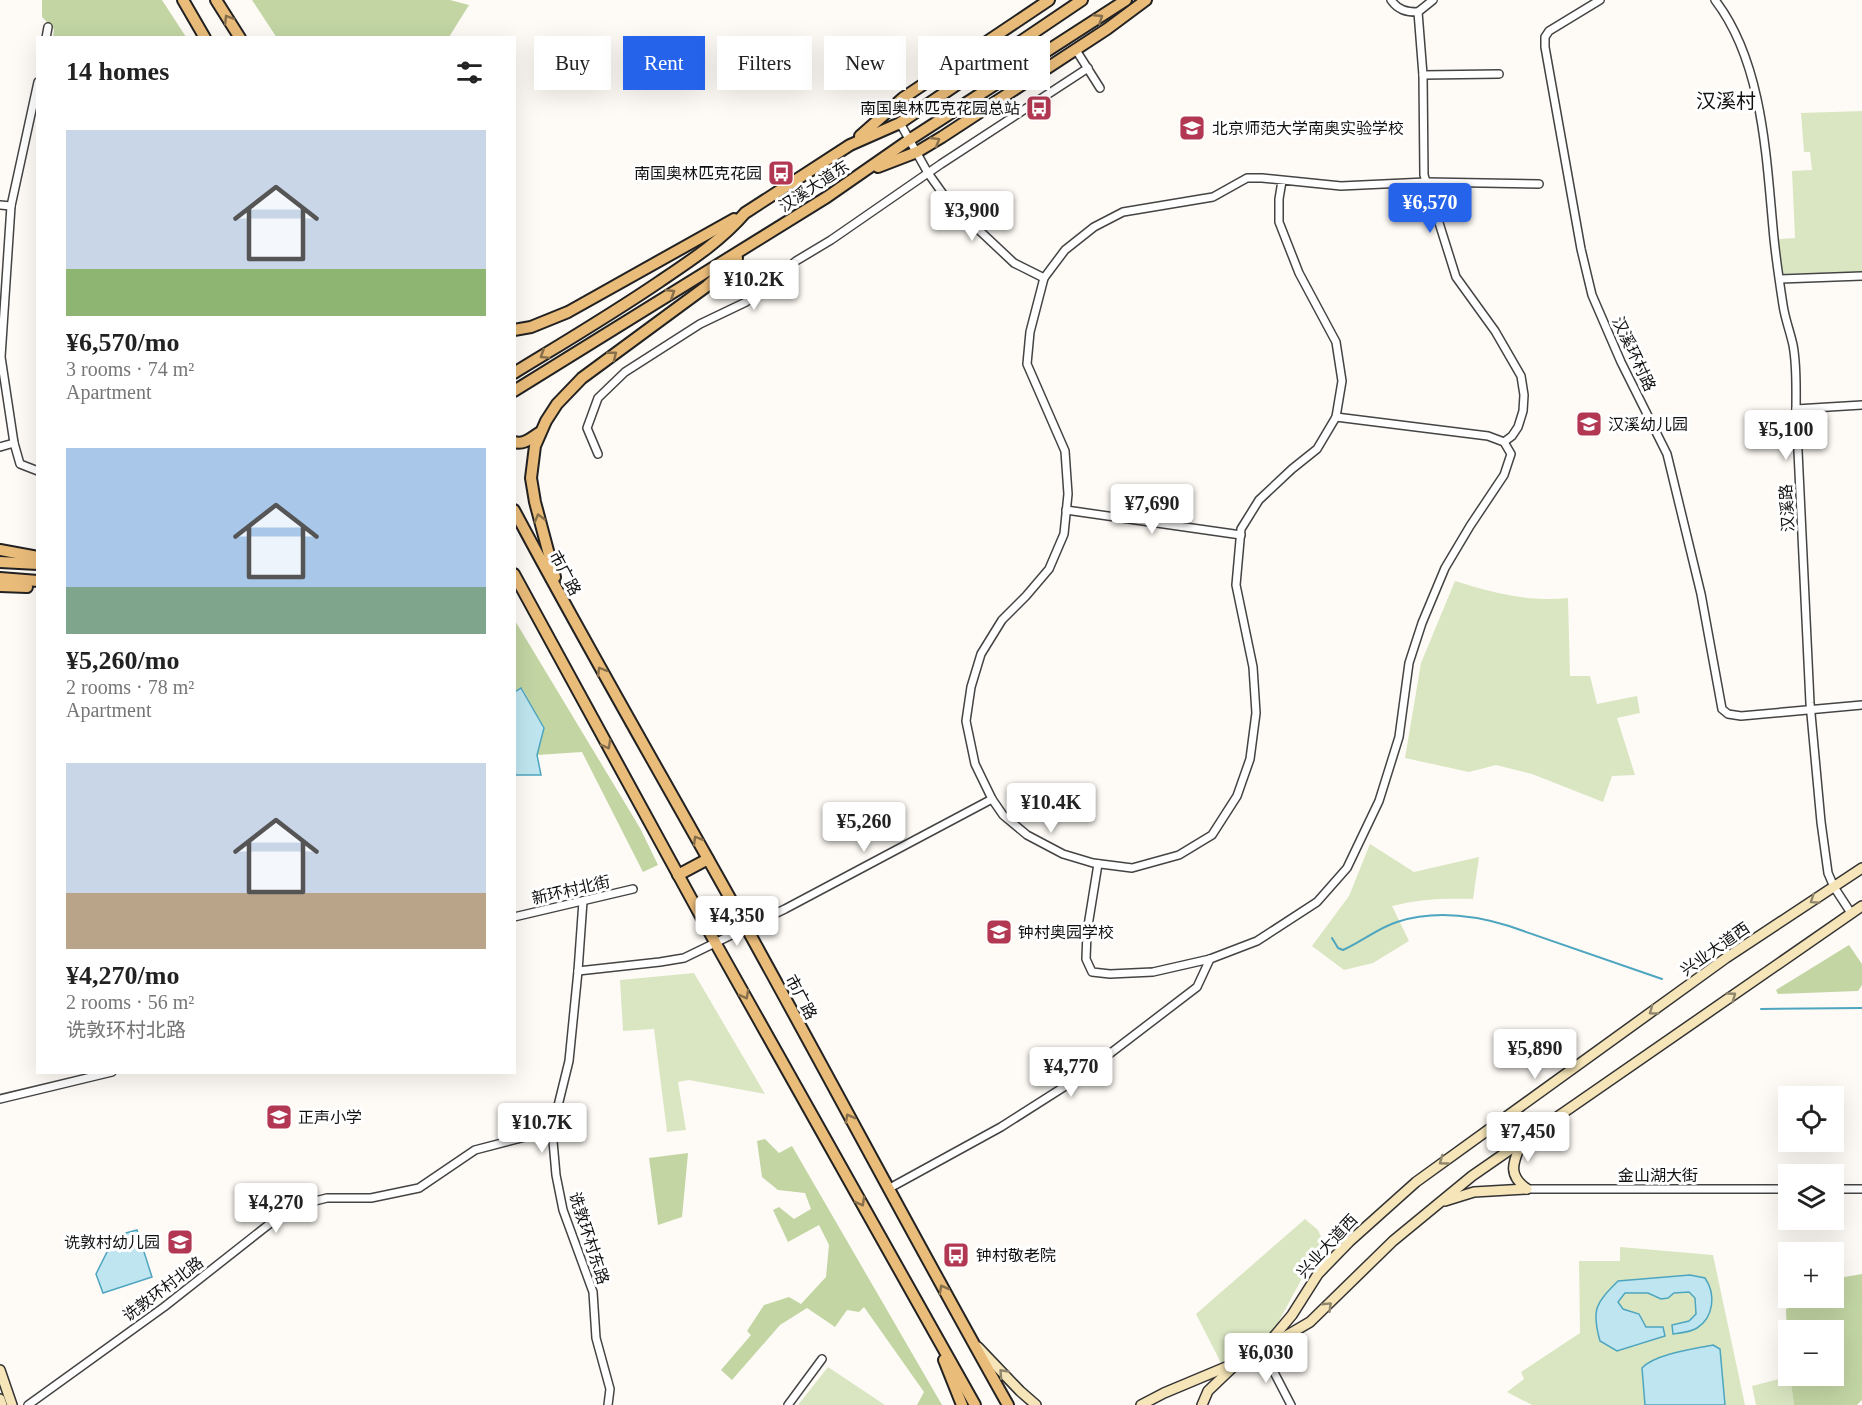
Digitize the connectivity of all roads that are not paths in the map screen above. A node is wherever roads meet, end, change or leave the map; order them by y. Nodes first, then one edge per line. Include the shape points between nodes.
1 (183, 0) edge
2 (216, 0) edge
3 (1049, 0) edge
4 (1080, 0) edge
5 (1126, 0) edge
6 (1146, 0) edge
7 (1391, 0) edge
8 (1433, 0) edge
9 (1600, 0) edge
10 (1715, 0) edge
11 (1418, 12) junction
12 (48, 27) dead end
13 (46, 36) edge
14 (204, 36) edge
15 (239, 36) edge
16 (1029, 36) edge
17 (1076, 50) junction
18 (1088, 68) junction
19 (1499, 74) dead end
20 (1423, 75) junction
21 (1100, 88) dead end
22 (950, 90) edge
23 (976, 90) edge
24 (36, 91) edge
25 (979, 95) junction
26 (900, 123) junction
27 (909, 140) junction
28 (850, 145) junction
29 (917, 152) junction
30 (863, 173) junction
31 (928, 173) junction
32 (1282, 181) junction
33 (1426, 182) junction
34 (1539, 184) dead end
35 (0, 205) edge
36 (11, 206) junction
37 (745, 213) junction
38 (754, 242) junction
39 (1862, 276) edge
40 (1044, 278) junction
41 (1780, 279) junction
42 (516, 330) edge
43 (516, 372) edge
44 (516, 390) edge
45 (1862, 405) edge
46 (1796, 409) junction
47 (1336, 417) junction
48 (539, 433) junction
49 (1504, 442) junction
50 (14, 443) junction
51 (516, 443) edge
52 (0, 447) edge
53 (598, 454) dead end
54 (36, 470) edge
55 (1066, 510) junction
56 (516, 514) edge
57 (1241, 535) junction
58 (0, 550) edge
59 (36, 557) edge
60 (0, 562) edge
61 (36, 564) edge
62 (0, 578) edge
63 (516, 578) edge
64 (36, 582) edge
65 (0, 586) edge
66 (36, 586) edge
67 (516, 591) edge
68 (559, 594) junction
69 (539, 620) junction
70 (1862, 705) edge
71 (1810, 710) junction
72 (992, 799) junction
73 (708, 859) junction
74 (1098, 864) junction
75 (1862, 868) edge
76 (678, 875) junction
77 (1834, 887) junction
78 (633, 889) dead end
79 (583, 901) junction
80 (1862, 906) edge
81 (1851, 913) junction
82 (516, 917) edge
83 (747, 928) junction
84 (716, 944) junction
85 (1210, 959) junction
86 (578, 971) junction
87 (104, 1074) edge
88 (0, 1099) edge
89 (552, 1130) junction
90 (1522, 1141) junction
91 (1527, 1189) junction
92 (1778, 1189) edge
93 (1844, 1189) edge
94 (1862, 1189) edge
95 (888, 1190) junction
96 (1427, 1212) junction
97 (932, 1329) junction
98 (972, 1340) junction
99 (1263, 1351) junction
100 (822, 1359) dead end
101 (1239, 1362) junction
102 (0, 1370) edge
103 (0, 1399) edge
104 (2, 1405) edge
105 (12, 1405) edge
106 (28, 1405) edge
107 (608, 1405) edge
108 (788, 1405) edge
109 (960, 1405) edge
110 (975, 1405) edge
111 (1008, 1405) edge
112 (1036, 1405) edge
113 (1141, 1405) edge
114 (1202, 1405) edge
115 (1291, 1405) edge

1 - 14 main road
15 -> 2 main road
3 - 28 main road via 903,99
4 - 16 main road, 汉溪大道东
25 -> 5 main road, 汉溪大道东
6 - 17 main road
7 - 11 street via 1405,11
8 - 11 street
9 - 71 street, 汉溪环村路 via 1559,23 1545,37 1592,295 1667,454 1701,594 1722,710 1742,716
10 - 41 street, 汉溪路 via 1734,28 1761,119
11 - 20 street
12 - 13 street
17 - 18 street
29 -> 17 main road
18 - 21 street
18 - 31 street
19 - 20 street
20 - 33 street
22 - 26 main road, 汉溪大道东
23 - 25 main road
24 - 36 street
25 - 27 main road, 汉溪大道东
26 - 27 street
26 - 28 main road, 汉溪大道东
27 - 29 street
27 - 30 main road, 汉溪大道东
28 - 37 main road, 汉溪大道东
29 - 30 main road
29 - 31 street
30 - 38 main road, 汉溪大道东
31 - 40 street via 948,201 1014,263
31 - 53 street via 796,261 746,302 700,324 625,372 598,399 587,428
32 - 33 street via 1341,186
32 - 40 street via 1247,178 1213,197 1123,212 1094,227 1065,250
32 - 47 street via 1279,222 1299,273 1335,342 1342,381
33 - 34 street
33 - 49 street via 1456,277 1521,376 1523,411 1518,427
35 - 36 street
36 - 50 street via 1,357
37 - 42 main road via 568,312
37 -> 43 main road, 汉溪大道东 via 702,253
44 -> 38 main road, 汉溪大道东
48 -> 38 main road via 557,404 582,378 707,286
39 - 41 street
40 - 55 street via 1032,323 1027,364 1065,451
41 - 46 street, 汉溪路 via 1797,375
45 - 46 street
46 - 71 street, 汉溪路
47 - 49 street via 1488,436
47 - 57 street via 1317,449 1259,500
48 - 51 main road
68 -> 48 main road via 531,478
49 - 85 street via 1511,454 1504,475 1445,568 1422,623 1409,663 1399,737 1379,801 1347,868 1317,902 1257,941
50 - 52 street
50 - 54 street via 20,464
55 - 57 street
55 - 72 street via 1064,534 1049,569 1002,620 981,654 971,687 966,721 975,764
56 - 68 main road, 市广路
57 - 74 street via 1236,585 1253,667 1256,713 1250,759 1237,796 1212,834 1179,855 1132,868
58 - 59 main road
60 - 61 main road
62 - 64 main road
63 - 69 main road
65 - 66 main road
67 - 69 main road
73 -> 68 main road, 市广路
69 -> 76 main road
70 - 71 street, 汉溪环村路
71 - 77 street, 汉溪路 via 1825,854
72 - 74 street via 1003,815 1027,835 1063,854
72 - 83 street
73 - 76 main road
73 - 83 main road, 市广路
74 - 85 street via 1087,932 1086,959 1092,972 1154,972
75 - 77 street, 兴业大道西
76 - 84 main road
77 - 81 street, 汉溪路
77 -> 99 street, 兴业大道西 via 1726,958 1416,1182 1318,1274
78 - 79 street, 新环村北街
79 - 82 street, 新环村北街
79 - 86 street, 诜敦环村东路
80 - 81 street
90 -> 81 street
83 - 84 street
95 -> 83 main road, 市广路
84 - 86 street via 684,958
84 -> 97 main road
85 - 95 street via 1197,987 1078,1078 1001,1127
86 - 89 street, 诜敦环村东路 via 569,1061
87 - 88 street
89 - 106 street, 诜敦环村北路 via 475,1150 419,1188 371,1198 327,1198 291,1207 164,1307
89 - 107 street, 诜敦环村东路 via 563,1210 593,1292 597,1338 610,1389
90 - 91 street via 1514,1169 1515,1177
90 - 96 street
91 - 92 street, 金山湖大街
91 - 96 street via 1474,1192 1446,1200
93 - 94 street
98 -> 95 main road, 市广路
99 -> 96 street via 1310,1322
97 - 109 main road
97 - 110 main road
98 - 111 main road, 市广路
112 -> 98 street
99 - 101 street
99 - 115 street
100 - 108 street
101 - 113 street
101 - 114 street via 1208,1391
102 - 105 street
103 - 104 street

